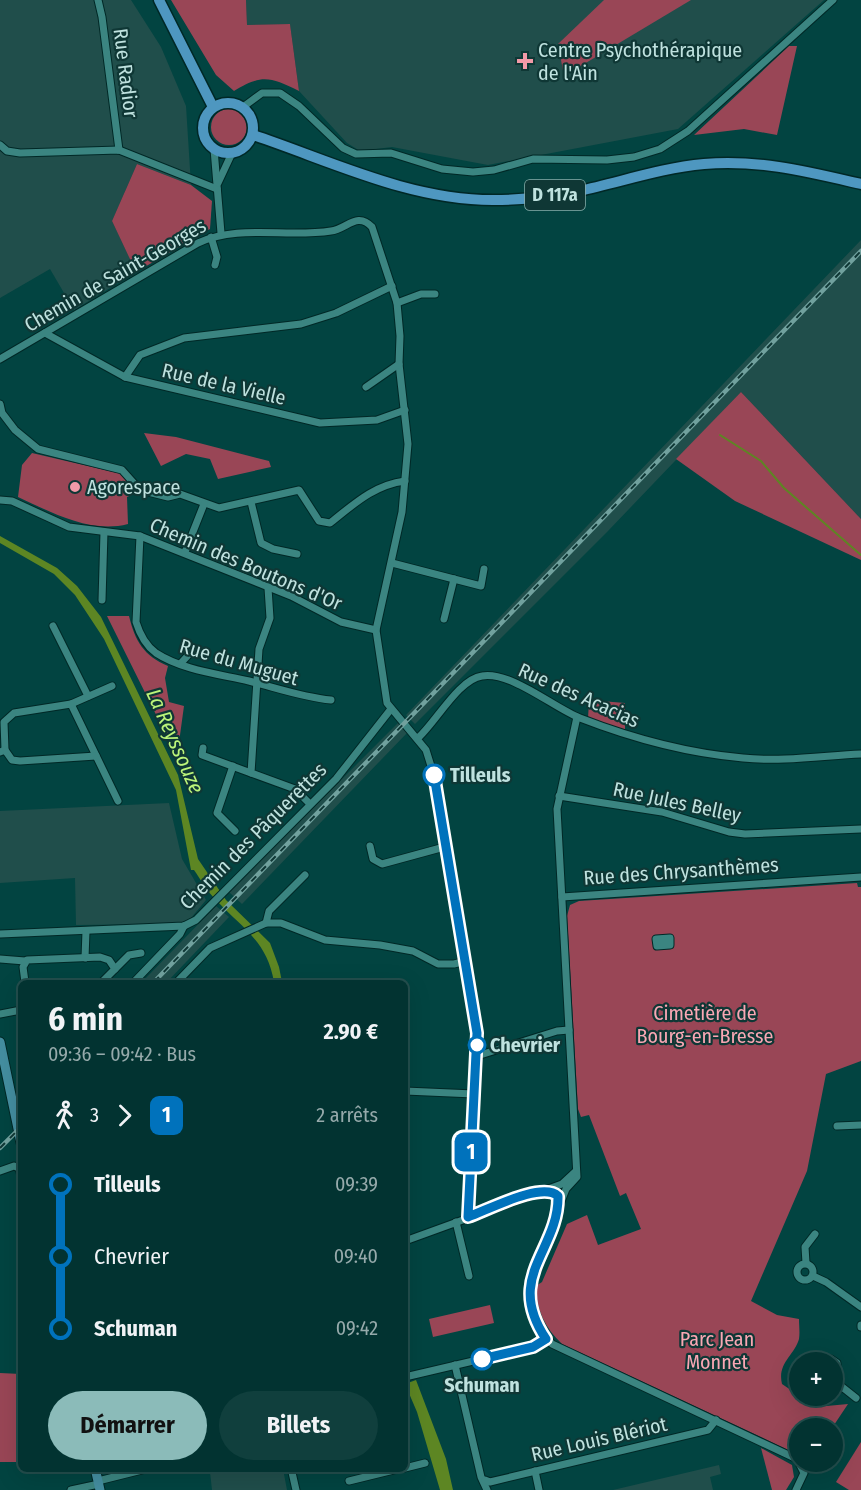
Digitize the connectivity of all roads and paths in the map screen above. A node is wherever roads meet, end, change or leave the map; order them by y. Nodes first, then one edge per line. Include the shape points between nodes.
1 (98, 0) edge
2 (159, 0) edge
3 (833, 0) edge
4 (213, 107) junction
5 (243, 107) junction
6 (253, 135) junction
7 (0, 146) edge
8 (214, 149) junction
9 (119, 150) junction
10 (232, 153) junction
11 (861, 184) edge
12 (217, 187) junction
13 (221, 233) junction
14 (211, 237) junction
15 (215, 265) dead end
16 (392, 286) junction
17 (435, 294) dead end
18 (397, 303) junction
19 (45, 333) junction
20 (0, 359) edge
21 (399, 364) junction
22 (125, 377) junction
23 (366, 387) dead end
24 (0, 404) edge
25 (405, 410) junction
26 (405, 481) junction
27 (0, 500) edge
28 (251, 501) junction
29 (204, 504) junction
30 (104, 532) junction
31 (140, 536) junction
32 (185, 552) junction
33 (297, 554) dead end
34 (392, 563) junction
35 (484, 569) dead end
36 (454, 579) junction
37 (268, 588) junction
38 (102, 600) dead end
39 (444, 619) dead end
40 (53, 626) dead end
41 (376, 630) junction
42 (193, 650) dead end
43 (181, 663) junction
44 (258, 683) junction
45 (112, 686) dead end
46 (88, 696) junction
47 (331, 700) dead end
48 (71, 704) junction
49 (391, 709) junction
50 (577, 717) junction
51 (418, 738) junction
52 (202, 748) dead end
53 (2, 751) edge
54 (861, 754) edge
55 (96, 756) junction
56 (233, 766) junction
57 (251, 773) junction
58 (559, 796) junction
59 (118, 801) dead end
60 (310, 804) junction
61 (861, 829) edge
62 (234, 831) dead end
63 (370, 846) dead end
64 (448, 846) junction
65 (305, 875) dead end
66 (861, 877) edge
67 (562, 897) junction
68 (262, 924) junction
69 (184, 926) junction
70 (86, 931) junction
71 (0, 934) edge
72 (141, 953) dead end
73 (85, 958) junction
74 (0, 959) edge
75 (25, 961) junction
76 (466, 961) junction
77 (115, 969) junction
78 (25, 980) edge
79 (104, 980) edge
80 (136, 980) edge
81 (179, 980) edge
82 (18, 1011) edge
83 (0, 1014) edge
84 (569, 1030) junction
85 (0, 1042) edge
86 (477, 1056) junction
87 (408, 1091) edge
88 (474, 1094) junction
89 (861, 1125) edge
90 (837, 1126) dead end
91 (18, 1129) edge
92 (18, 1168) edge
93 (0, 1171) edge
94 (560, 1190) junction
95 (468, 1217) junction
96 (456, 1222) junction
97 (815, 1234) dead end
98 (408, 1240) edge
99 (806, 1263) junction
100 (469, 1276) dead end
101 (813, 1276) junction
102 (861, 1307) edge
103 (546, 1339) junction
104 (455, 1365) junction
105 (408, 1376) edge
106 (843, 1387) edge
107 (856, 1398) dead end
108 (716, 1420) junction
109 (425, 1463) dead end
110 (408, 1467) edge
111 (535, 1471) junction
112 (138, 1472) edge
113 (292, 1472) edge
114 (362, 1472) edge
115 (388, 1472) edge
116 (364, 1478) junction
117 (485, 1480) junction
118 (349, 1481) dead end
119 (99, 1485) edge
120 (71, 1490) edge
121 (296, 1490) edge
122 (487, 1490) edge
123 (539, 1490) edge
124 (796, 1490) edge

1 - 9 street, Rue Radior
2 - 4 main road
3 - 5 street via 688,131 660,149 634,157 533,159 482,172 442,169 391,153 351,152 280,93 262,93
4 - 5 main road via 228,102
4 - 8 main road via 202,128
5 - 6 main road via 252,120
6 - 10 main road via 245,147
6 - 11 main road, D 117a via 385,182 459,198 539,198 675,168 731,162 776,165
7 - 9 street via 20,153
8 - 10 main road
8 - 12 street
9 - 12 street
10 - 12 street
12 - 13 street
13 - 14 street, Chemin de Saint-Georges
13 - 16 street, Chemin de Saint-Georges via 330,231 363,220 372,227
14 - 15 street via 217,257
14 - 19 street, Chemin de Saint-Georges
16 - 18 street
16 - 22 street via 336,313 301,324 184,338 140,355
17 - 18 street via 421,294
18 - 21 street
19 - 20 street, Chemin de Saint-Georges
19 - 22 street, Rue de la Vielle
21 - 23 street
21 - 25 street
22 - 25 street, Rue de la Vielle via 320,423 377,420
24 - 29 street via 15,430 38,449 122,470 140,490 168,497 180,494
25 - 26 street
26 - 28 street via 387,483 367,494 330,523 319,521 299,490
26 - 34 street
27 - 30 street, Chemin des Boutons d'Or via 12,501 69,527
28 - 29 street via 219,508
28 - 33 street via 261,543
29 - 32 street
30 - 31 street, Chemin des Boutons d'Or
30 - 38 street
31 - 32 street, Chemin des Boutons d'Or
31 - 43 street, Rue du Muguet via 136,622 140,636 153,651
32 - 37 street, Chemin des Boutons d'Or
34 - 36 street
34 - 41 street
35 - 36 street via 481,586
36 - 39 street
37 - 41 street, Chemin des Boutons d'Or via 341,622
37 - 44 street via 270,618 259,649
40 - 46 street
41 - 49 street via 384,693
42 - 43 street
43 - 44 street, Rue du Muguet
44 - 47 street, Rue du Muguet via 303,697
44 - 57 street
45 - 46 street
46 - 48 street
48 - 53 street via 14,712 4,722
48 - 55 street
49 - 51 street
49 - 60 street, Chemin des Pâquerettes via 336,779
50 - 51 street, Rue des Acacias via 528,690 483,675 466,681
50 - 54 street, Rue des Acacias via 642,741 691,752 755,759
50 - 58 street
51 - 64 street via 436,779
52 - 56 street via 202,755
53 - 55 street via 12,760 20,761
55 - 59 street
56 - 57 street
56 - 62 street via 217,813
57 - 60 street via 295,789
58 - 61 street, Rue Jules Belley via 662,812 745,834
58 - 67 street
60 - 69 street, Chemin des Pâquerettes via 196,920
63 - 64 street via 373,859 382,864
64 - 76 street
65 - 68 street via 269,911
66 - 67 street, Rue des Chrysanthèmes
67 - 84 street, Rue des Chrysanthèmes
68 - 76 street via 281,923 325,940 413,951 438,964
68 - 81 street via 210,948
69 - 70 street, Chemin des Pâquerettes
69 - 80 street
70 - 71 street, Chemin des Pâquerettes
70 - 73 street
72 - 77 street via 129,955
73 - 75 street
73 - 77 street via 105,958
74 - 75 street
75 - 78 street
76 - 86 street
77 - 79 street
82 - 83 street
84 - 86 street
84 - 94 street, Rue des Chrysanthèmes via 576,1171 575,1180
85 - 91 main road
86 - 88 street
87 - 88 street
88 - 95 street
89 - 90 street
92 - 93 street
94 - 95 street via 538,1190
94 - 103 street, Rue des Chrysanthèmes via 558,1212 530,1287 532,1309
95 - 96 street
96 - 98 street
96 - 100 street
97 - 99 street via 805,1248
99 - 101 street via 813,1267
99 - 101 street via 798,1267 798,1275 805,1280
101 - 102 street
103 - 104 street via 533,1347
103 - 108 street
104 - 105 street
104 - 117 street via 481,1477
106 - 107 street
108 - 111 street, Rue Louis Blériot via 708,1430
108 - 124 street via 797,1460 804,1469
109 - 110 street
111 - 117 street, Rue Louis Blériot
111 - 123 street
112 - 119 street
113 - 121 street
114 - 116 street
115 - 116 street
116 - 118 street
117 - 122 street
119 - 120 street

